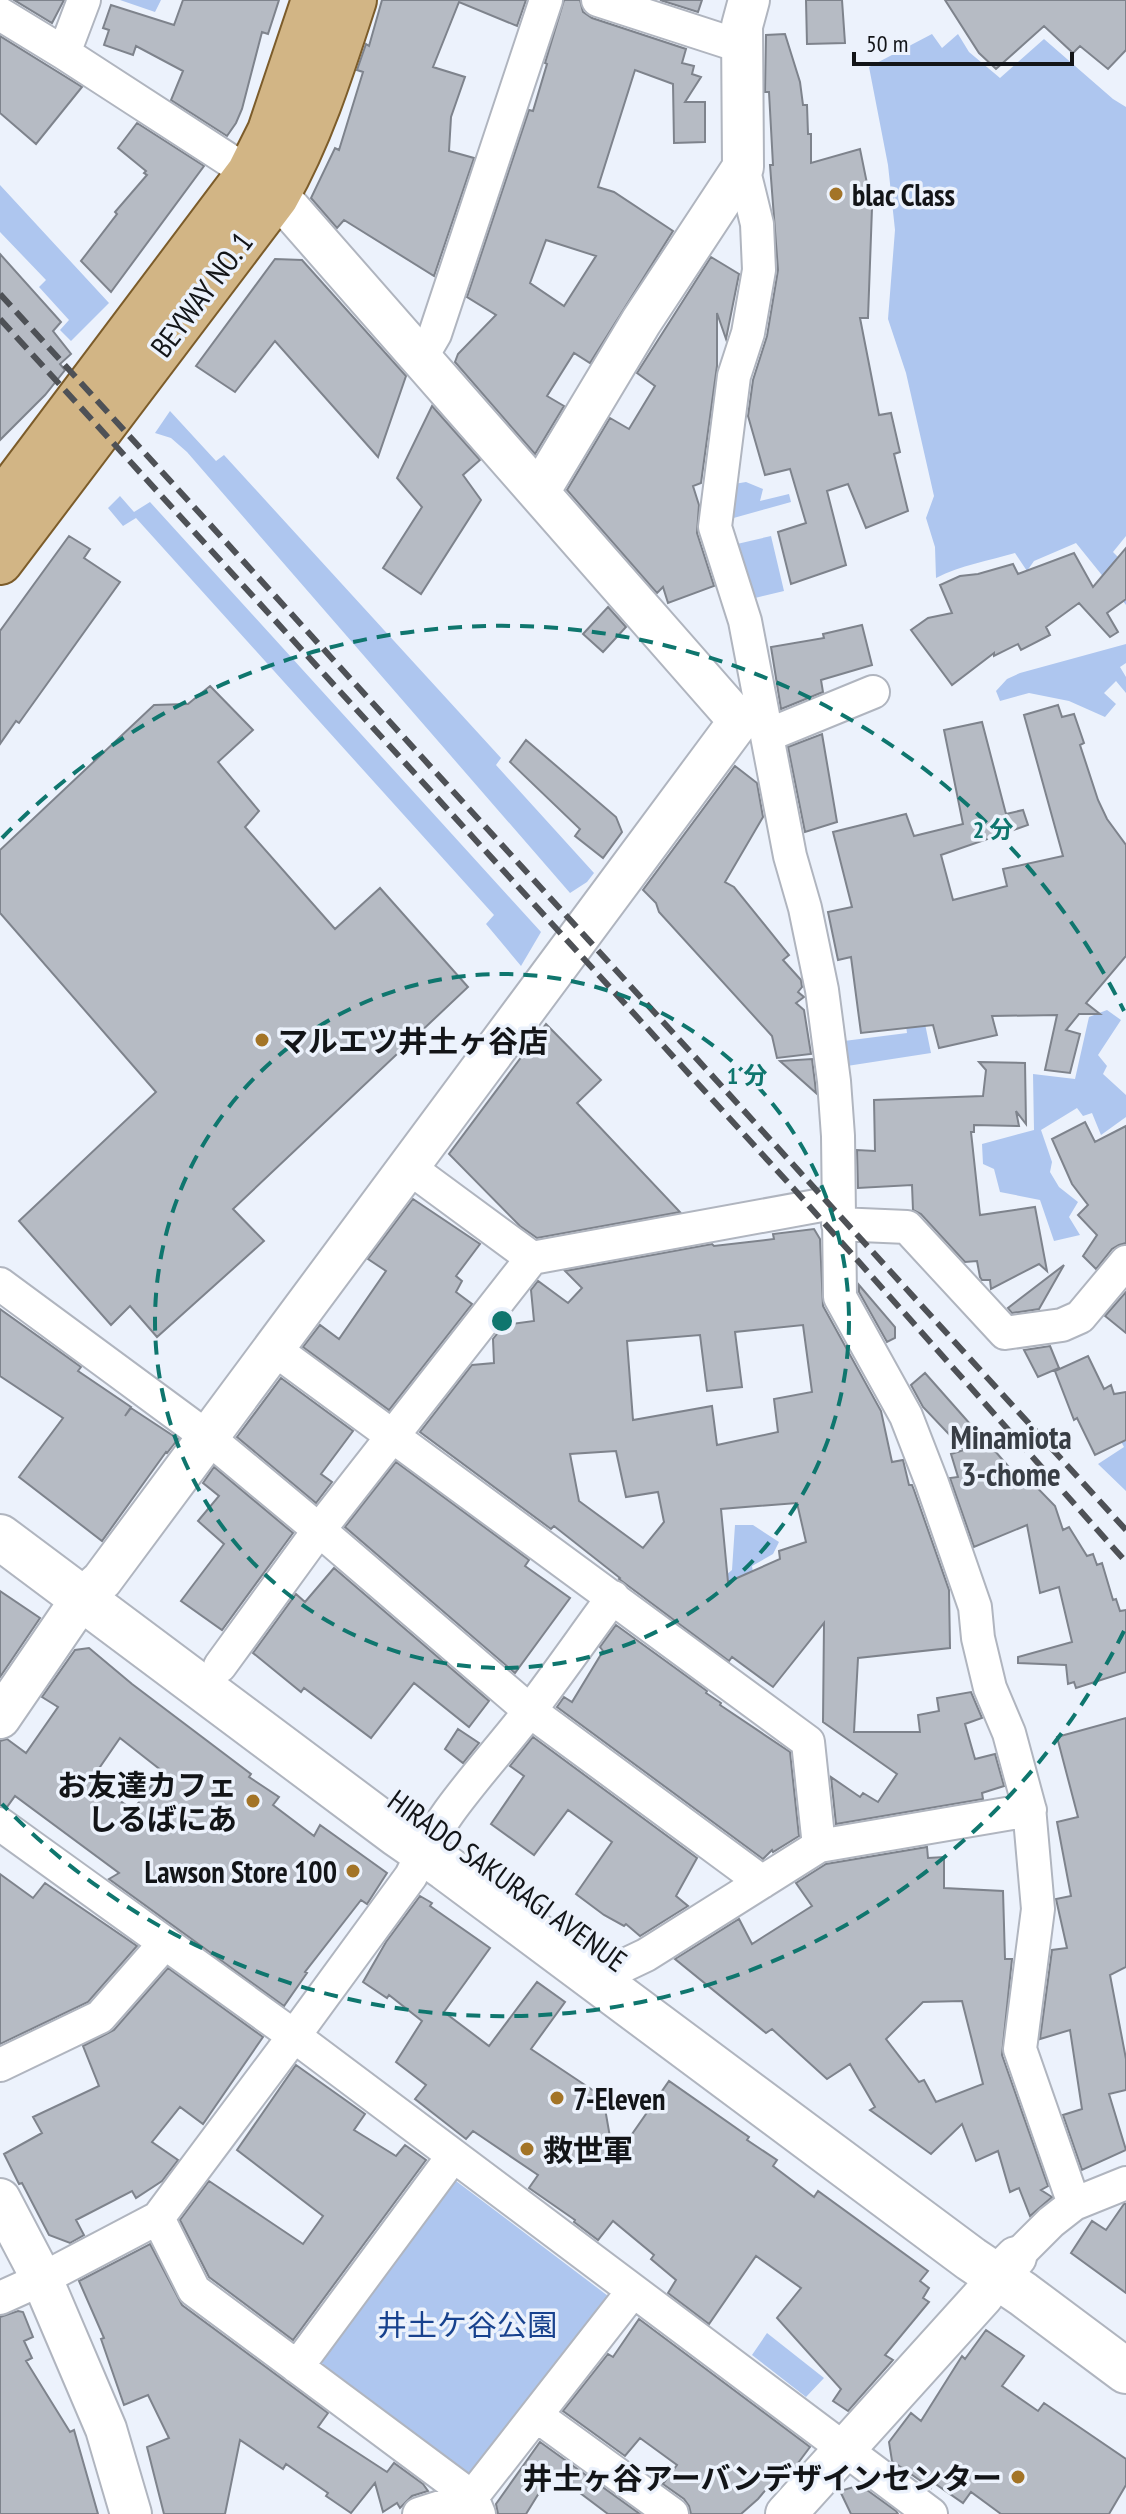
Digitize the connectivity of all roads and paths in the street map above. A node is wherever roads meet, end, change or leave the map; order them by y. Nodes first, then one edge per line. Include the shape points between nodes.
1 (84, 0) edge
2 (314, 0) edge
3 (354, 0) edge
4 (546, 0) edge
5 (598, 0) edge
6 (774, 0) edge
7 (0, 14) edge
8 (745, 24) edge
9 (64, 53) junction
10 (743, 167) junction
11 (263, 185) junction
12 (421, 358) junction
13 (539, 492) junction
14 (0, 504) edge
15 (0, 562) edge
16 (873, 692) dead end
17 (757, 726) junction
18 (407, 1166) junction
19 (838, 1213) junction
20 (532, 1258) junction
21 (1126, 1262) edge
22 (0, 1284) edge
23 (274, 1349) junction
24 (392, 1435) junction
25 (206, 1436) junction
26 (0, 1504) edge
27 (319, 1530) junction
28 (0, 1537) edge
29 (92, 1589) junction
30 (613, 1597) junction
31 (220, 1666) junction
32 (530, 1711) junction
33 (0, 1718) edge
34 (1030, 1810) junction
35 (0, 1824) edge
36 (429, 1840) junction
37 (819, 1846) junction
38 (762, 1882) junction
39 (165, 1943) junction
40 (625, 1965) junction
41 (294, 2036) junction
42 (0, 2065) edge
43 (453, 2156) junction
44 (1126, 2183) edge
45 (0, 2199) edge
46 (1074, 2204) junction
47 (158, 2218) junction
48 (1006, 2266) junction
49 (42, 2279) junction
50 (633, 2291) junction
51 (0, 2298) edge
52 (1126, 2337) edge
53 (297, 2367) junction
54 (1126, 2371) edge
55 (537, 2416) junction
56 (845, 2450) junction
57 (475, 2505) edge
58 (131, 2514) edge
59 (419, 2514) edge
60 (672, 2514) edge
61 (786, 2514) edge
62 (931, 2514) edge

1 - 9 street
2 - 11 main road, BEYWAY NO. 1 via 270,131
3 - 11 main road, BEYWAY NO. 1 via 295,163
4 - 12 street via 435,334
5 - 8 street
6 - 8 street
7 - 9 street
8 - 10 street
9 - 11 street
10 - 13 street
10 - 17 street via 757,224 759,270 734,376 715,527 745,621
11 - 12 street
11 - 14 main road, BEYWAY NO. 1
11 - 15 main road, BEYWAY NO. 1
12 - 13 street
13 - 17 street
16 - 17 street
17 - 18 street
17 - 19 street via 822,990 838,1136
18 - 20 street
18 - 23 street
19 - 20 street
19 - 21 street via 907,1227 1005,1333 1062,1325 1080,1317
19 - 34 street via 840,1297 906,1416 932,1483 975,1607 990,1688 1009,1733
20 - 24 street
22 - 25 street
23 - 24 street
23 - 25 street
24 - 27 street
24 - 30 street
25 - 27 street
25 - 29 street
26 - 29 main road, HIRADO SAKURAGI AVENUE
27 - 31 street
27 - 32 street
28 - 29 main road, HIRADO SAKURAGI AVENUE
29 - 31 main road, HIRADO SAKURAGI AVENUE
29 - 33 street
29 - 36 main road, HIRADO SAKURAGI AVENUE
30 - 32 street
30 - 37 street via 808,1742
31 - 36 main road, HIRADO SAKURAGI AVENUE
32 - 36 street
32 - 38 street
34 - 37 street
34 - 46 street via 1038,1909 1020,2049
35 - 39 street
36 - 40 main road, HIRADO SAKURAGI AVENUE
36 - 41 street via 411,1876
36 - 48 main road, HIRADO SAKURAGI AVENUE via 971,2259
37 - 38 street
38 - 40 street
39 - 41 street
39 - 42 street via 100,2017
40 - 48 main road, HIRADO SAKURAGI AVENUE
41 - 43 street
41 - 47 street
43 - 50 street
43 - 53 street
44 - 46 street
45 - 49 street
46 - 48 street
47 - 49 street
47 - 53 street via 194,2290
48 - 52 main road
48 - 54 main road
48 - 56 street
49 - 51 street
49 - 58 street via 106,2429
50 - 55 street
50 - 56 street
53 - 57 street
55 - 57 street
55 - 60 street
56 - 61 street
56 - 62 street
57 - 59 street

